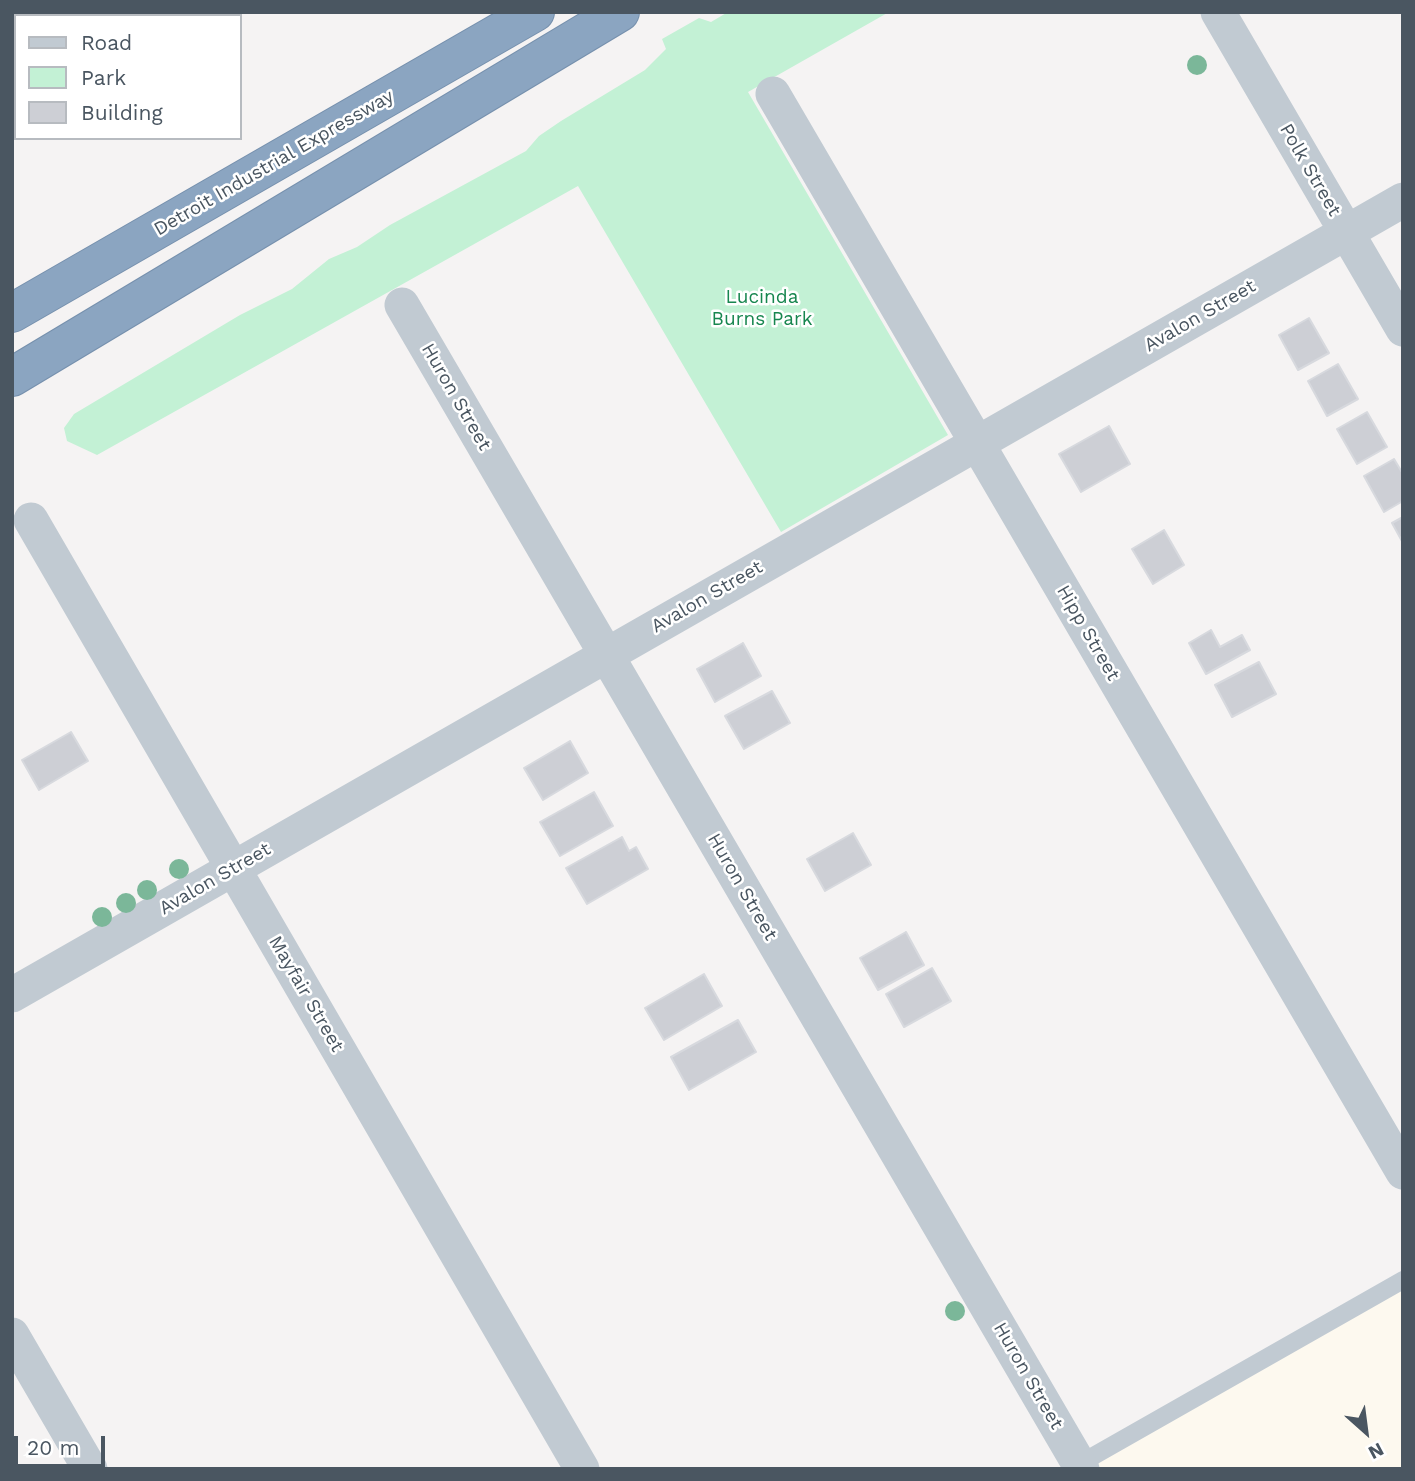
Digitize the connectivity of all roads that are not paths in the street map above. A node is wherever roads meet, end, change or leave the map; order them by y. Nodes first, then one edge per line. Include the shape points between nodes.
1 (535, 12) edge
2 (620, 12) edge
3 (1218, 12) edge
4 (773, 94) dead end
5 (1403, 200) edge
6 (1346, 232) junction
7 (402, 305) dead end
8 (12, 313) edge
9 (1403, 328) edge
10 (12, 377) edge
11 (976, 442) junction
12 (31, 520) dead end
13 (606, 654) junction
14 (233, 869) junction
15 (12, 995) edge
16 (1403, 1172) edge
17 (1403, 1280) edge
18 (12, 1335) edge
19 (1077, 1467) edge
20 (90, 1469) edge
21 (582, 1469) edge

1 - 8 highway, Detroit Industrial Expressway
2 - 10 highway
3 - 6 street, Polk Street
4 - 11 street, Hipp Street
5 - 6 street, Avalon Street
6 - 9 street, Polk Street
6 - 11 street, Avalon Street
7 - 13 street, Huron Street
11 - 13 street, Avalon Street
11 - 16 street, Hipp Street
12 - 14 street, Mayfair Street
13 - 14 street, Avalon Street
13 - 19 street, Huron Street
14 - 15 street, Avalon Street
14 - 21 street, Mayfair Street
17 - 19 lane
18 - 20 street

